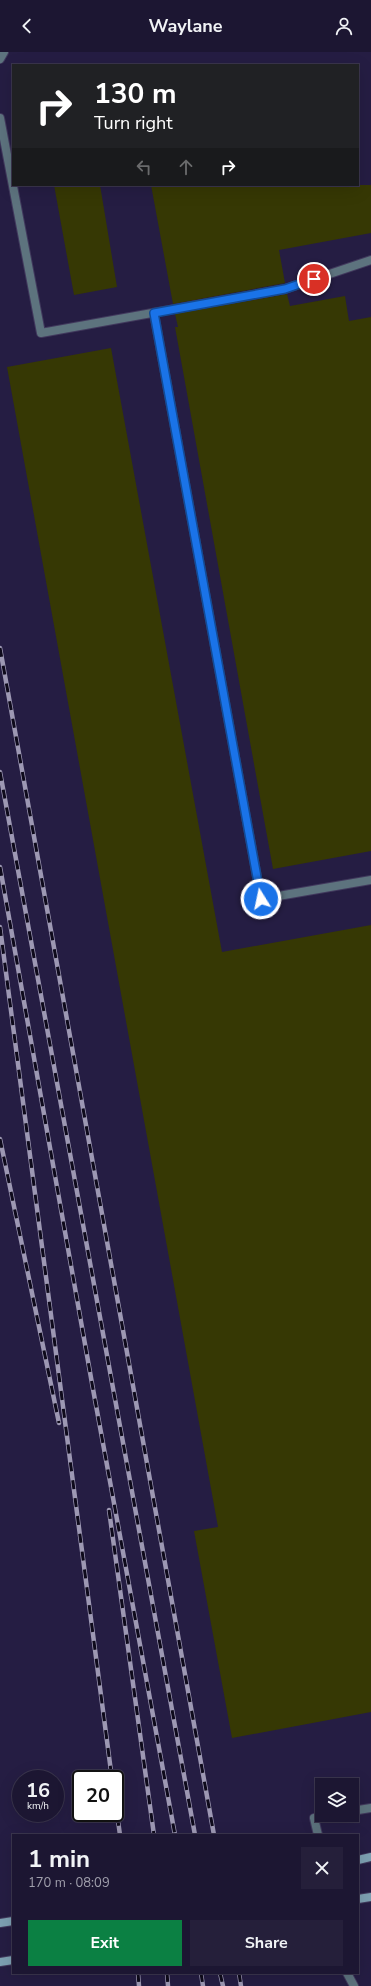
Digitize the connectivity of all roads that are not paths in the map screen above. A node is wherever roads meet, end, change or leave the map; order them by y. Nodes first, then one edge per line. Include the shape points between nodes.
1 (4, 52) edge
2 (0, 59) edge
3 (0, 118) edge
4 (12, 181) edge
5 (13, 186) edge
6 (371, 260) edge
7 (154, 313) junction
8 (371, 880) edge
9 (371, 1808) edge
10 (359, 1810) edge
11 (315, 1818) edge
12 (318, 1834) edge
13 (371, 1857) edge
14 (359, 1860) edge
15 (371, 1896) edge
16 (359, 1899) edge
17 (12, 1921) edge
18 (0, 1923) edge
19 (12, 1960) edge
20 (0, 1962) edge
21 (348, 1974) edge
22 (354, 1986) edge

1 - 2 lane
3 - 4 lane
5 - 7 lane via 41,333
6 - 7 lane via 285,289
7 - 8 lane via 261,899
9 - 10 lane
11 - 12 lane
13 - 14 main road
15 - 16 main road
17 - 18 main road
19 - 20 main road
21 - 22 lane

